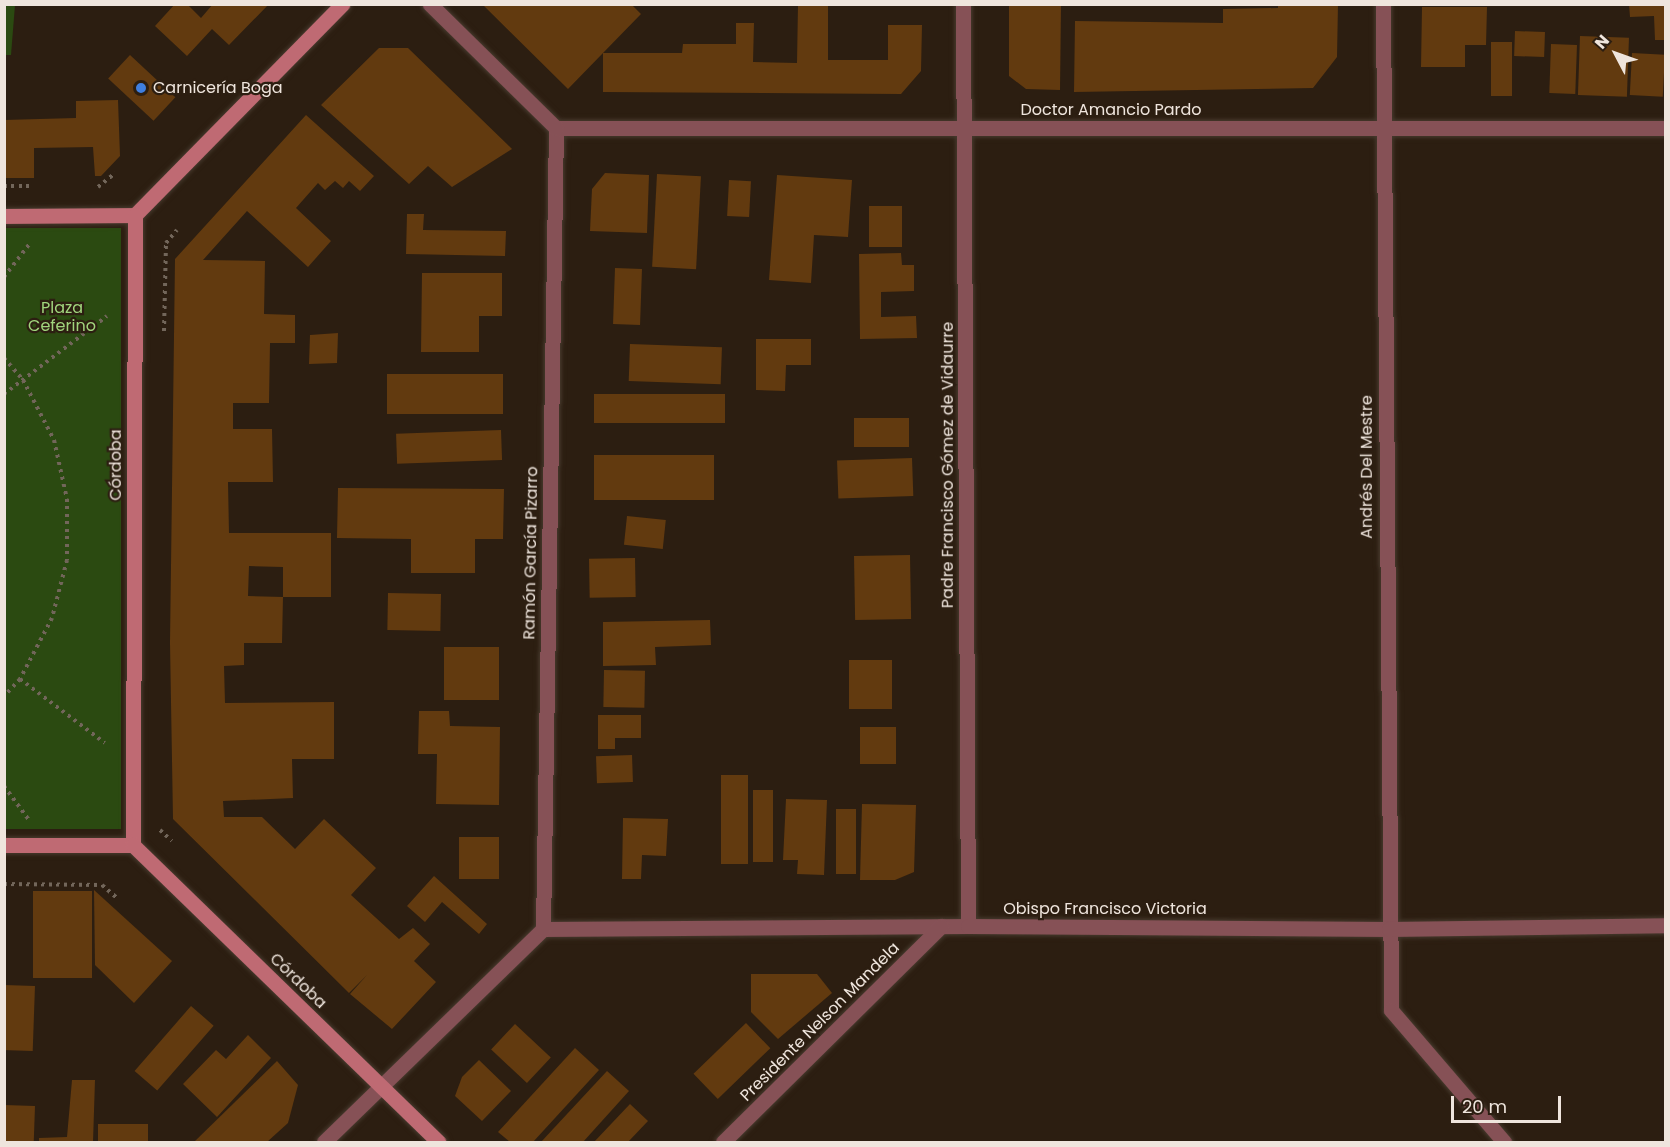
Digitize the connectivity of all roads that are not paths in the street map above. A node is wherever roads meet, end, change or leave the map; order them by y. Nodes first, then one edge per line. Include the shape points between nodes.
1 (342, 4) edge
2 (430, 4) edge
3 (963, 4) edge
4 (1383, 4) edge
5 (556, 128) junction
6 (964, 128) junction
7 (1665, 128) edge
8 (1383, 129) junction
9 (135, 215) junction
10 (4, 216) edge
11 (4, 845) edge
12 (134, 845) junction
13 (1665, 925) edge
14 (941, 926) junction
15 (968, 926) junction
16 (543, 929) junction
17 (1389, 929) junction
18 (382, 1087) junction
19 (324, 1143) edge
20 (438, 1143) edge
21 (723, 1143) edge
22 (1504, 1143) edge

1 - 9 main road
2 - 5 street
3 - 6 street, Padre Francisco Gómez de Vidaurre
4 - 8 street, Andrés Del Mestre
5 - 6 street, Doctor Amancio Pardo
5 - 16 street, Ramón García Pizarro
6 - 8 street, Doctor Amancio Pardo
6 - 15 street, Padre Francisco Gómez de Vidaurre
7 - 8 street, Doctor Amancio Pardo
8 - 17 street, Andrés Del Mestre
9 - 10 main road
9 - 12 main road, Córdoba
11 - 12 main road
12 - 18 main road, Córdoba
13 - 17 street, Obispo Francisco Victoria
14 - 15 street, Obispo Francisco Victoria
14 - 16 street, Obispo Francisco Victoria
14 - 21 street, Presidente Nelson Mandela
15 - 17 street, Obispo Francisco Victoria
16 - 18 street
17 - 22 street, Andrés Del Mestre via 1391,1010
18 - 19 street
18 - 20 main road, Córdoba

